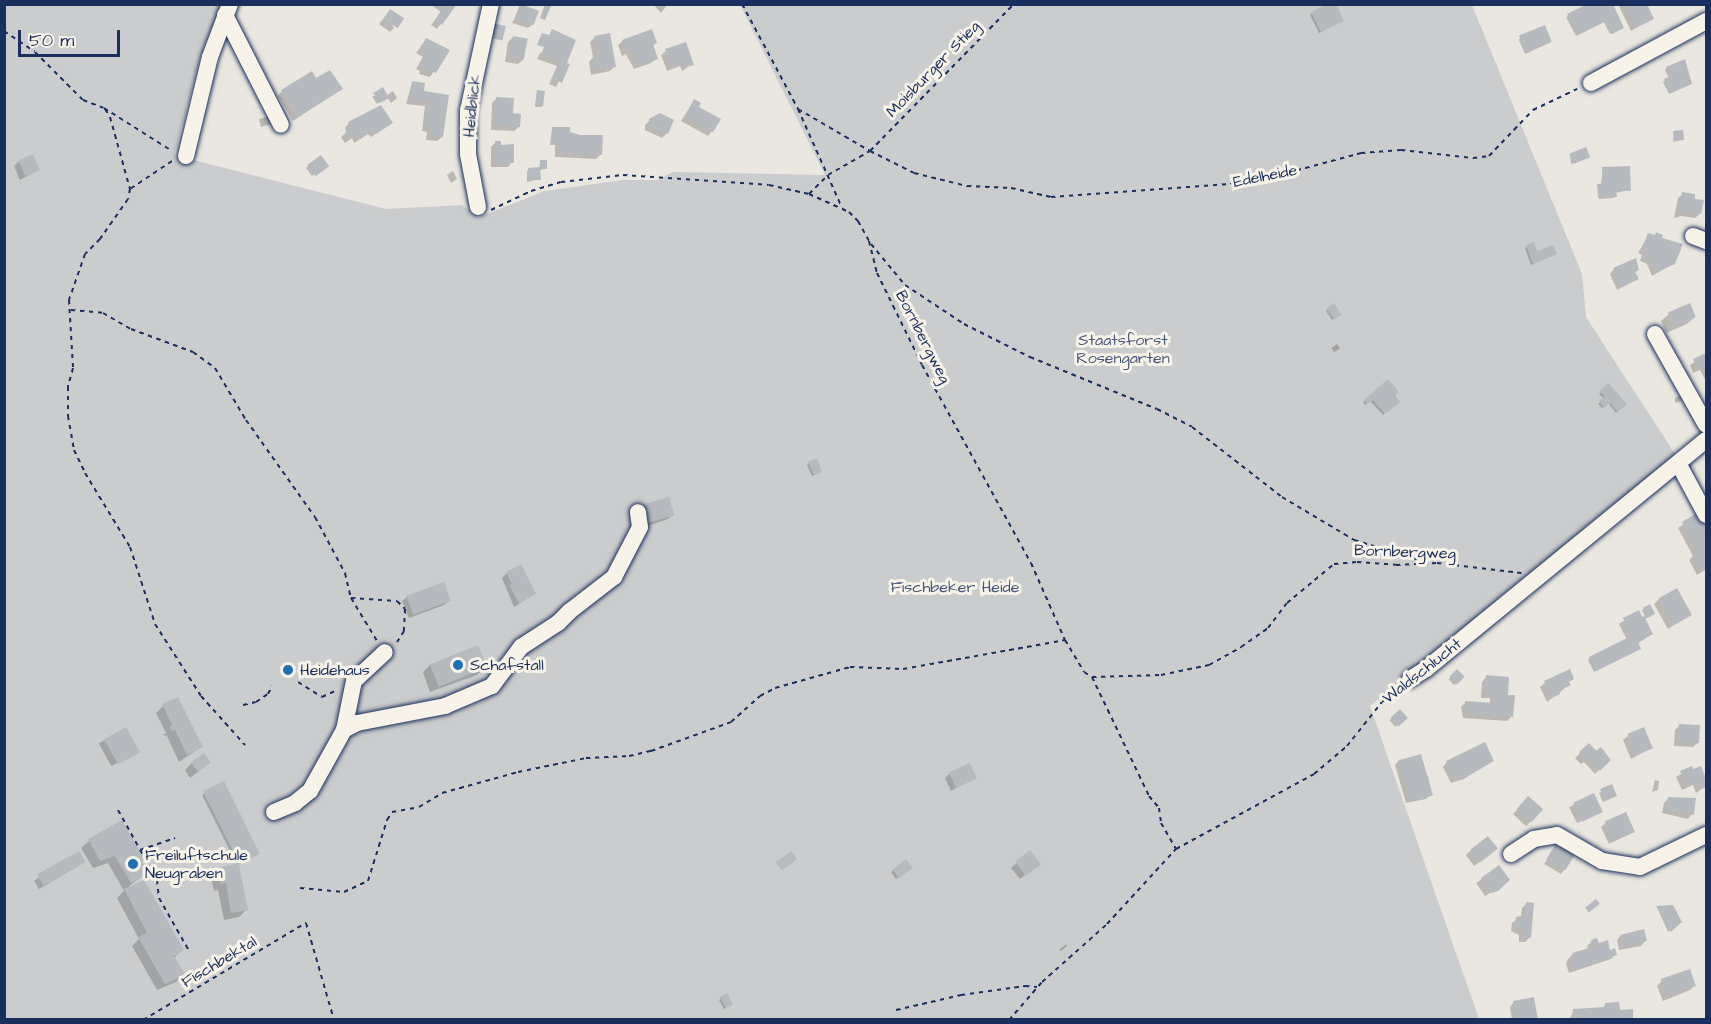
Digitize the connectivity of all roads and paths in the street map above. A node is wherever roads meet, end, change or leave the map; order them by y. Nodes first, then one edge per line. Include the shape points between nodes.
1 (491, 4) edge
2 (742, 4) edge
3 (1014, 4) edge
4 (227, 10) edge
5 (1707, 21) edge
6 (4, 31) edge
7 (1591, 83) joint
8 (104, 108) junction
9 (798, 109) junction
10 (281, 124) dead end
11 (870, 151) junction
12 (180, 157) junction
13 (828, 175) junction
14 (130, 189) junction
15 (809, 194) junction
16 (478, 207) joint
17 (842, 208) junction
18 (868, 241) junction
19 (70, 309) junction
20 (1655, 334) dead end
21 (1707, 425) edge
22 (1707, 440) edge
23 (1678, 463) junction
24 (638, 512) dead end
25 (1707, 514) edge
26 (1429, 563) junction
27 (1539, 577) junction
28 (351, 598) junction
29 (1065, 640) junction
30 (385, 652) junction
31 (1092, 677) junction
32 (1410, 679) joint
33 (354, 681) junction
34 (298, 682) dead end
35 (272, 686) dead end
36 (243, 705) dead end
37 (344, 730) junction
38 (245, 745) dead end
39 (118, 810) dead end
40 (274, 812) dead end
41 (1707, 834) edge
42 (175, 838) dead end
43 (1176, 849) junction
44 (140, 850) junction
45 (1511, 854) dead end
46 (300, 888) dead end
47 (188, 949) dead end
48 (1037, 987) junction
49 (896, 1010) dead end
50 (143, 1020) edge
51 (334, 1020) edge
52 (1009, 1020) edge

1 - 16 street, Heidblick via 468,111 468,154
2 - 9 path, Bornbergweg
3 - 11 path, Moisburger Stieg
4 - 10 street
4 - 12 street
5 - 7 street
6 - 8 path via 35,52 83,100
7 - 11 path, Edelheide via 1533,110 1489,156 1473,158 1401,150 1361,153 1253,182 1051,197 945,181 914,172
8 - 12 path
8 - 14 path
9 - 11 path, Edelheide
9 - 13 path, Bornbergweg
11 - 13 path, Moisburger Stieg
12 - 14 path
13 - 15 path, Moisburger Stieg
13 - 17 path, Bornbergweg
14 - 19 path via 128,199 85,254 69,300
15 - 16 path via 769,185 623,175 561,182 487,212
15 - 17 path
17 - 18 path, Bornbergweg via 858,221
18 - 26 path via 905,285 964,324 1192,427 1282,497 1354,540
18 - 29 path, Bornbergweg via 877,273 922,365 1031,563
19 - 28 path via 103,314 131,329 194,352 215,368 246,420 315,517 345,573
19 - 38 path via 73,368 68,387 68,416 75,450 130,547 155,624 201,696
20 - 21 street
22 - 23 street, Waldschlucht
23 - 25 street
23 - 27 street, Waldschlucht
24 - 37 street via 640,527 614,577 558,623 520,647 492,686 445,706 357,723
26 - 27 path, Bornbergweg via 1501,569
26 - 31 path, Bornbergweg via 1334,564 1287,603 1268,628 1209,664 1161,675
27 - 32 street, Waldschlucht
28 - 30 path
28 - 30 path via 397,601 405,609 404,631
29 - 31 path, Bornbergweg via 1084,672
29 - 46 path via 903,669 850,667 775,688 731,722 651,751 541,767 442,793 419,807 392,812 368,881 344,892
30 - 33 street
31 - 43 path, Bornbergweg
32 - 43 path, Waldschlucht via 1388,695 1347,746 1314,774
33 - 34 path via 322,698
33 - 37 street
35 - 36 path via 256,702
37 - 40 street via 310,790 295,803
39 - 44 path
41 - 45 street via 1640,867 1602,861 1557,835 1534,839
42 - 44 path
43 - 48 path, Waldschlucht via 1107,924
44 - 47 path via 157,880 159,898
48 - 49 path via 961,994
48 - 52 path, Waldschlucht
50 - 51 path, Fischbektal via 306,923

